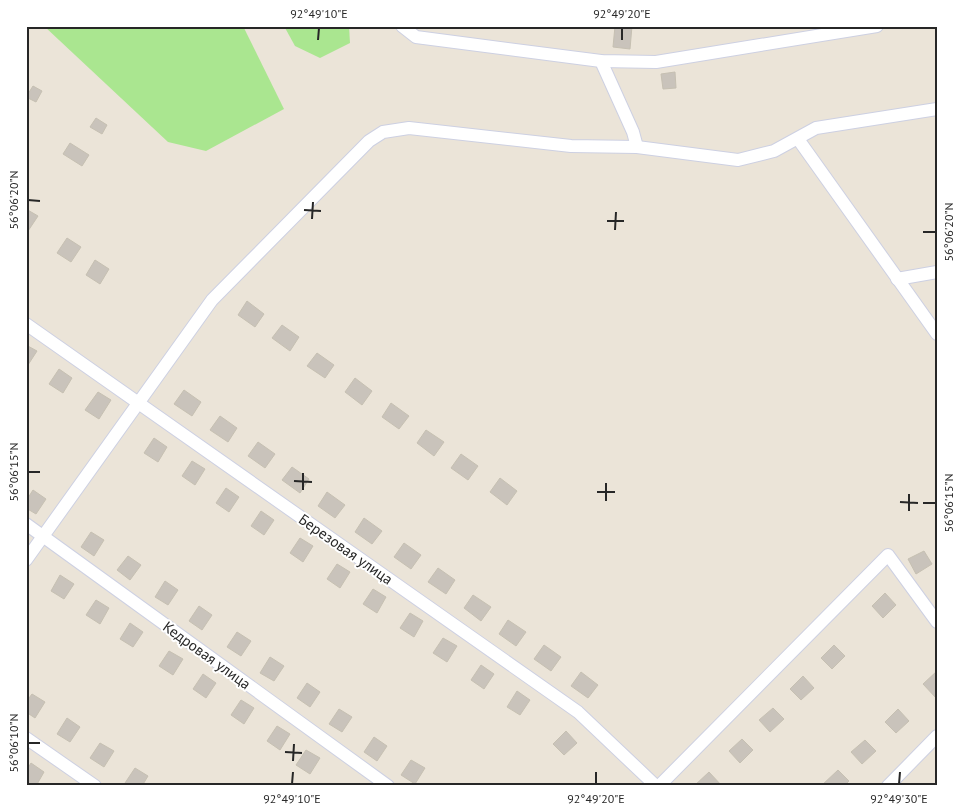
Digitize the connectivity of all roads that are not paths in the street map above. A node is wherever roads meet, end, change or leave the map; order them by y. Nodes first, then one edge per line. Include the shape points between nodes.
1 (402, 26) edge
2 (877, 26) edge
3 (601, 61) junction
4 (937, 109) edge
5 (798, 139) junction
6 (637, 148) junction
7 (937, 272) edge
8 (897, 279) junction
9 (26, 324) edge
10 (937, 334) edge
11 (138, 402) junction
12 (26, 524) edge
13 (43, 536) junction
14 (26, 560) edge
15 (937, 622) edge
16 (937, 736) edge
17 (26, 738) edge
18 (95, 786) edge
19 (388, 786) edge
20 (657, 786) edge
21 (888, 786) edge

1 - 3 street via 416,37
2 - 3 street via 656,62
3 - 6 street
4 - 5 street via 816,128
5 - 6 street via 774,151 738,160
5 - 8 street
6 - 11 street via 571,146 409,128 384,132 370,141 212,300
7 - 8 street
8 - 10 street
9 - 11 street, Березовая улица
11 - 13 street
11 - 20 street, Березовая улица via 578,712
12 - 13 street, Кедровая улица
13 - 14 street
13 - 19 street, Кедровая улица
15 - 20 street via 888,555
16 - 21 street
17 - 18 street

